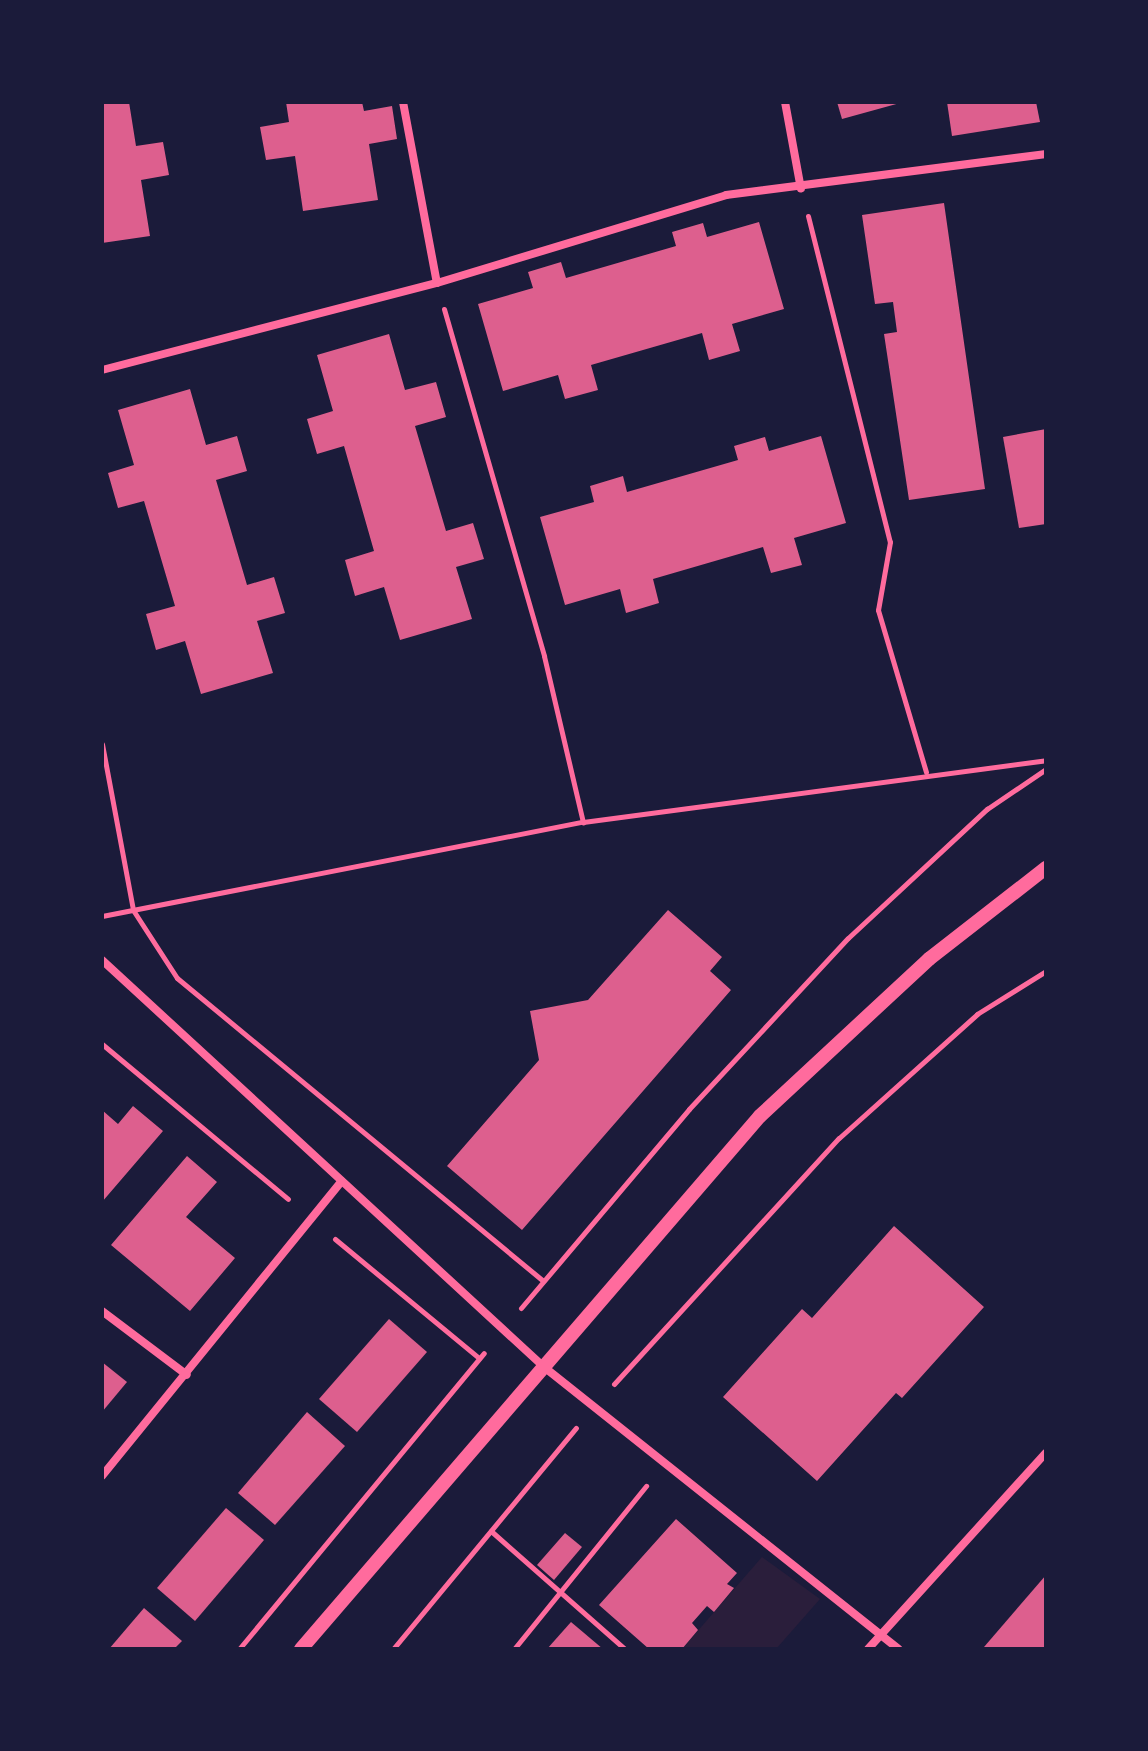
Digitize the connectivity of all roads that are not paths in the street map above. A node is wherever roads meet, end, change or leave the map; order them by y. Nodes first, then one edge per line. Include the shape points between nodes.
1 (403, 102) edge
2 (785, 102) edge
3 (1046, 154) edge
4 (801, 189) junction
5 (437, 283) junction
6 (102, 370) edge
7 (1046, 868) edge
8 (102, 960) edge
9 (342, 1181) junction
10 (102, 1311) edge
11 (544, 1367) junction
12 (187, 1375) junction
13 (1046, 1453) edge
14 (102, 1476) edge
15 (881, 1634) junction
16 (301, 1649) edge
17 (868, 1649) edge
18 (899, 1649) edge

1 - 5 street
2 - 4 street
3 - 4 street
4 - 5 street via 726,195
5 - 6 street
7 - 11 street via 929,959 760,1116
8 - 9 street
9 - 11 street
9 - 12 street
10 - 12 street
11 - 15 street
11 - 16 street
12 - 14 street
13 - 15 street
15 - 17 street
15 - 18 street

